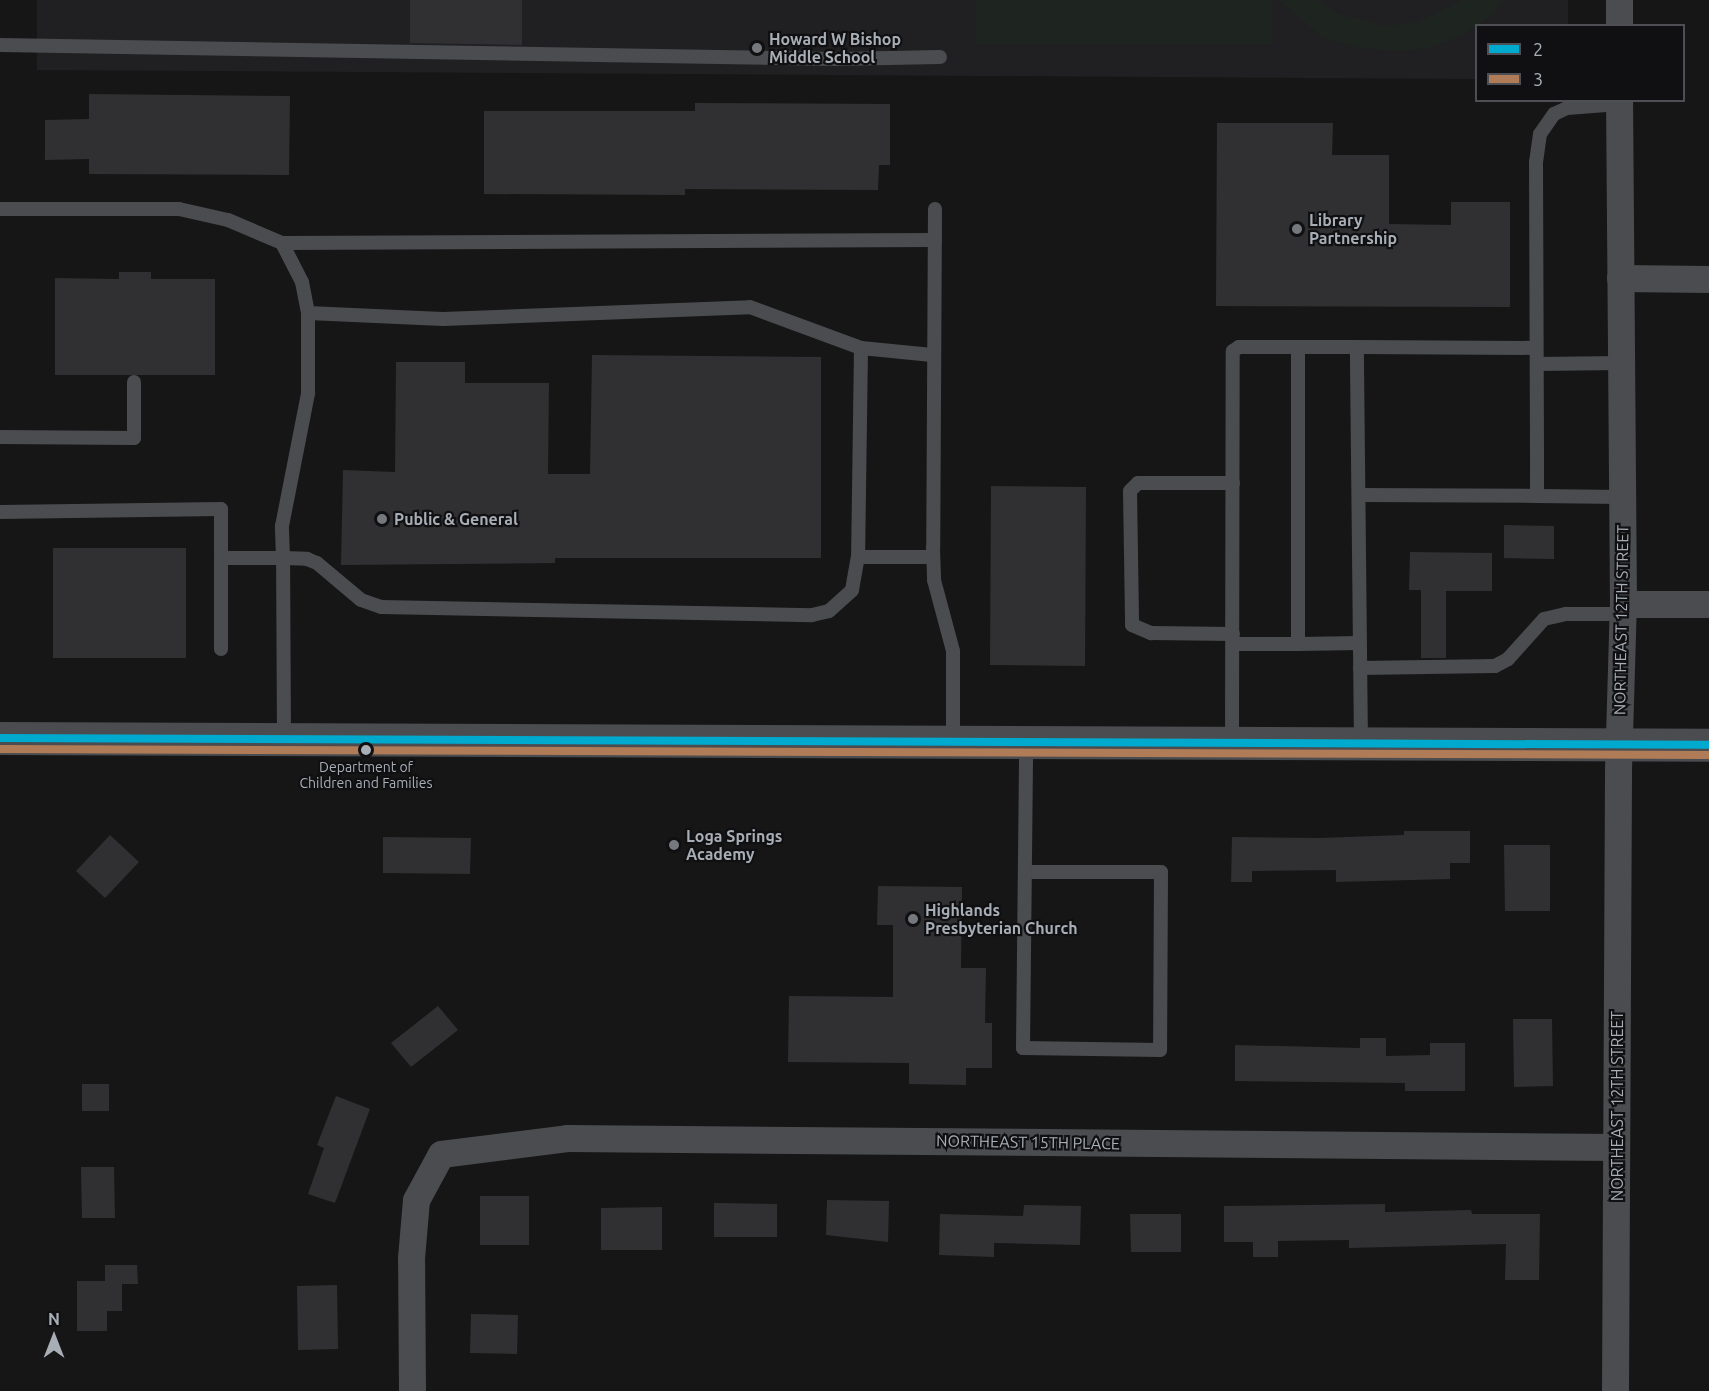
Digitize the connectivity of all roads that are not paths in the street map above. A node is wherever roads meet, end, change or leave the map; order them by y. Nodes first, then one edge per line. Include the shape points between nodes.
1 (1619, 0) edge
2 (1619, 24) edge
3 (0, 45) edge
4 (940, 57) dead end
5 (1619, 102) edge
6 (0, 208) edge
7 (935, 209) dead end
8 (935, 240) junction
9 (282, 243) junction
10 (1620, 278) junction
11 (1709, 279) edge
12 (308, 313) junction
13 (1298, 347) junction
14 (1357, 347) junction
15 (861, 348) junction
16 (1536, 348) junction
17 (932, 355) junction
18 (1621, 363) junction
19 (1537, 364) junction
20 (134, 382) dead end
21 (0, 437) edge
22 (1233, 483) junction
23 (1359, 495) junction
24 (1537, 496) junction
25 (1622, 497) junction
26 (0, 512) edge
27 (858, 557) junction
28 (933, 557) junction
29 (221, 558) junction
30 (283, 558) junction
31 (1709, 604) edge
32 (1623, 609) junction
33 (1233, 639) junction
34 (1360, 643) junction
35 (1298, 644) junction
36 (222, 649) dead end
37 (1360, 668) junction
38 (284, 737) junction
39 (0, 738) edge
40 (954, 742) junction
41 (1026, 743) junction
42 (1232, 744) junction
43 (1361, 745) junction
44 (1619, 745) junction
45 (1709, 745) edge
46 (1025, 872) junction
47 (1616, 1148) junction
48 (412, 1391) edge
49 (1615, 1391) edge

1 - 2 street
3 - 4 lane via 837,59
5 - 10 street, NORTHEAST 12TH STREET
5 - 16 lane via 1567,108 1554,114 1539,134
6 - 9 lane via 179,209 228,220
7 - 8 lane
8 - 9 lane
8 - 17 lane
9 - 12 lane via 302,282
10 - 11 street
10 - 18 street, NORTHEAST 12TH STREET
12 - 15 lane via 443,319 750,307
12 - 30 lane via 308,393 282,526
13 - 14 lane
13 - 22 lane via 1239,347 1233,351
13 - 35 lane
14 - 16 lane
14 - 23 lane
15 - 17 lane
15 - 27 lane
16 - 19 lane
17 - 28 lane
18 - 19 lane
18 - 25 street, NORTHEAST 12TH STREET
19 - 24 lane
20 - 21 lane via 134,438
22 - 33 lane
22 - 33 lane via 1138,483 1130,491 1132,625 1151,633
23 - 24 lane
23 - 34 lane
24 - 25 lane
25 - 32 street, NORTHEAST 12TH STREET
26 - 29 lane via 221,509
27 - 28 lane
27 - 30 lane via 852,591 829,611 812,615 381,608 361,600 317,563
28 - 40 lane via 934,580 953,651
29 - 30 lane
29 - 36 lane
30 - 38 lane
31 - 32 street
32 - 37 lane via 1544,619 1508,659 1495,666
32 - 44 street, NORTHEAST 12TH STREET
33 - 35 lane
33 - 42 lane
34 - 35 lane
34 - 37 lane
37 - 43 lane
38 - 39 street
38 - 40 street
40 - 41 street
41 - 42 street
41 - 46 lane
42 - 43 street
43 - 44 street
44 - 45 street
44 - 47 street, NORTHEAST 12TH STREET
46 - 46 lane via 1023,1047 1160,1050 1161,873
47 - 48 street, NORTHEAST 15TH PLACE via 567,1137 441,1154 416,1200 411,1258
47 - 49 street, NORTHEAST 12TH STREET

